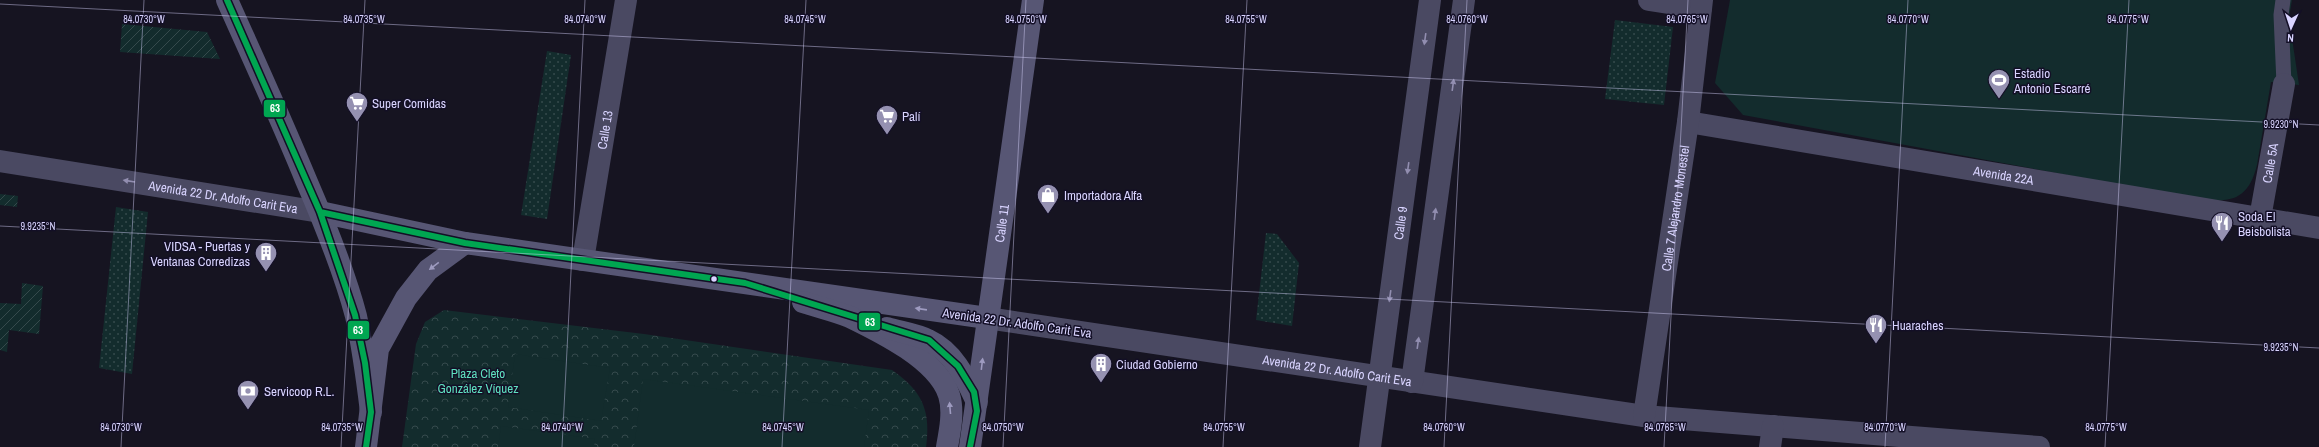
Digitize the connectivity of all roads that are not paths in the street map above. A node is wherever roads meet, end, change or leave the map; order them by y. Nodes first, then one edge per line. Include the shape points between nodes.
1 (227, 0) edge
2 (626, 0) edge
3 (1033, 0) edge
4 (1430, 0) edge
5 (1464, 0) edge
6 (1649, 0) edge
7 (2283, 0) edge
8 (1701, 4) edge
9 (2284, 84) joint
10 (1688, 122) junction
11 (0, 161) edge
12 (320, 212) junction
13 (2260, 218) junction
14 (2319, 228) edge
15 (465, 243) junction
16 (583, 260) junction
17 (744, 284) junction
18 (849, 317) junction
19 (988, 318) junction
20 (1380, 377) junction
21 (1412, 382) junction
22 (977, 402) junction
23 (371, 412) junction
24 (1644, 416) junction
25 (1771, 437) edge
26 (366, 447) edge
27 (947, 447) edge
28 (970, 447) edge
29 (1370, 447) edge
30 (2039, 447) edge

1 - 12 main road
2 - 16 street, Calle 13
3 - 19 main road, Calle 11
4 -> 20 street, Calle 9
21 -> 5 street
6 - 8 street
7 - 9 lane via 2281,15
8 - 10 street, Calle 7 Alejandro Monestel
9 - 13 street, Calle 5A
10 - 13 street, Avenida 22A
10 - 24 street, Calle 7 Alejandro Monestel
12 -> 11 street, Avenida 22 Dr. Adolfo Carit Eva
12 - 15 main road, Avenida 22 Dr. Adolfo Carit Eva
12 - 23 main road via 355,315 366,363
13 - 14 street, Avenida 22A
15 - 16 main road, Avenida 22 Dr. Adolfo Carit Eva
15 -> 23 main road via 428,270 406,298 391,324 378,349
16 - 17 main road, Avenida 22 Dr. Adolfo Carit Eva
17 - 18 main road
19 -> 17 main road, Avenida 22 Dr. Adolfo Carit Eva
18 - 22 main road via 929,340 949,354 964,375
27 -> 18 main road via 951,421 949,395 936,372 913,352
19 - 20 street, Avenida 22 Dr. Adolfo Carit Eva
22 -> 19 main road, Calle 11
20 - 21 street, Avenida 22 Dr. Adolfo Carit Eva
20 - 29 street, Calle 9
21 - 24 street, Avenida 22 Dr. Adolfo Carit Eva
22 - 28 main road, Calle 11
23 - 26 main road
24 - 25 street, Avenida 22 Dr. Adolfo Carit Eva
25 - 30 street, Avenida 22 Dr. Adolfo Carit Eva

